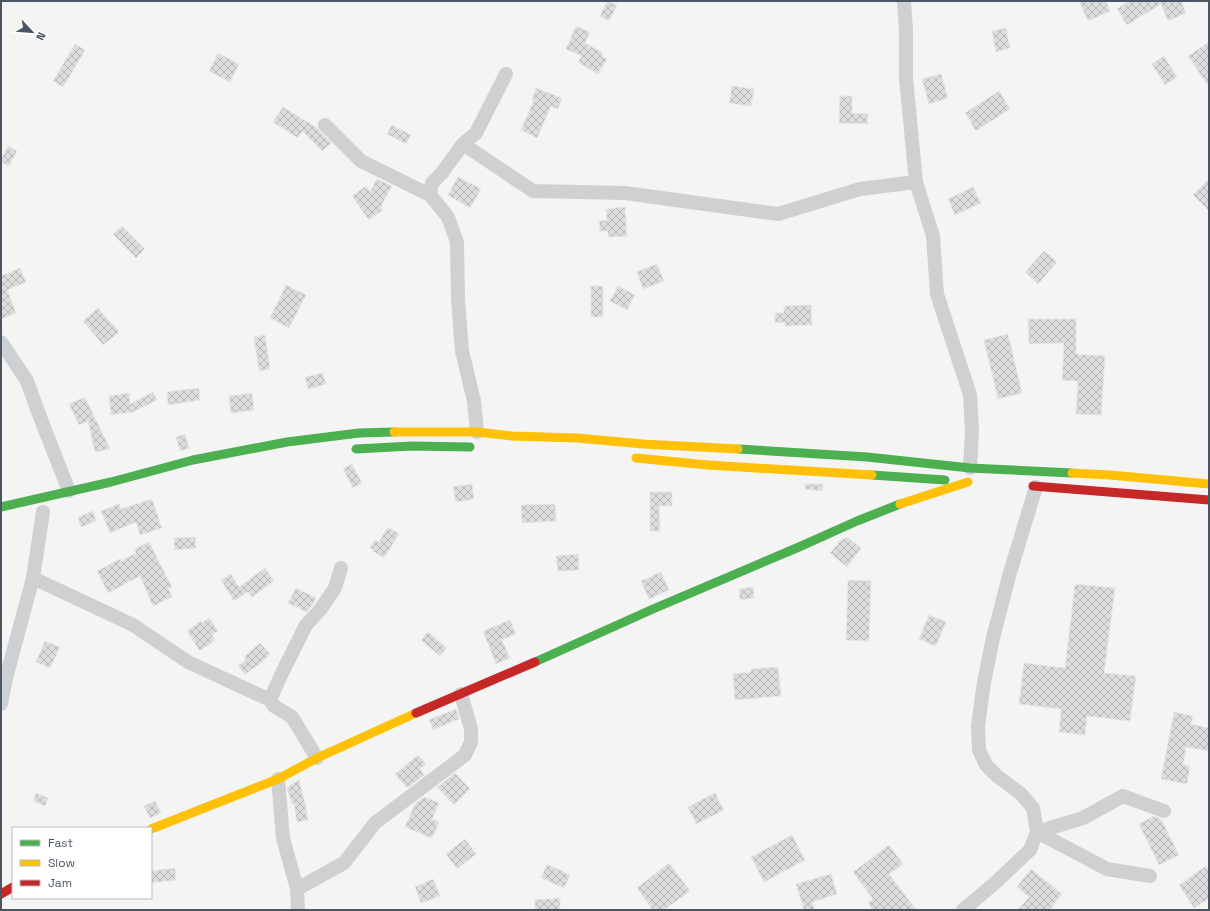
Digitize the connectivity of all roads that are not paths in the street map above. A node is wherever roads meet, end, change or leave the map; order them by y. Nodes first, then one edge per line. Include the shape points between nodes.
1 (904, 1) edge
2 (506, 74) dead end
3 (325, 125) dead end
4 (463, 144) junction
5 (916, 182) junction
6 (430, 195) junction
7 (1, 342) edge
8 (477, 432) junction
9 (482, 447) dead end
10 (346, 450) dead end
11 (818, 454) junction
12 (628, 457) dead end
13 (970, 468) junction
14 (817, 472) junction
15 (1209, 484) edge
16 (1021, 486) dead end
17 (1036, 487) junction
18 (69, 491) junction
19 (1209, 500) edge
20 (1, 507) edge
21 (43, 512) dead end
22 (341, 568) dead end
23 (33, 578) junction
24 (461, 694) junction
25 (270, 700) junction
26 (1, 704) edge
27 (317, 758) junction
28 (278, 779) junction
29 (1164, 811) dead end
30 (152, 829) edge
31 (1037, 832) junction
32 (1150, 876) dead end
33 (12, 888) edge
34 (297, 889) junction
35 (1, 894) edge
36 (298, 910) edge
37 (963, 910) edge

1 - 5 street via 906,78
2 - 4 street via 476,133
3 - 6 street via 361,161
4 - 5 street via 533,192 625,193 778,214 860,189
4 - 6 street via 432,183
5 - 13 street via 933,236 937,294 970,395
6 - 8 street via 448,217 457,242 462,351 474,401
7 - 18 street via 27,381
8 - 11 main road
8 - 18 main road via 359,433 287,442 194,460
9 - 10 main road via 412,446
11 - 13 main road
11 - 14 main road
12 - 14 main road
13 - 15 main road
14 - 24 main road via 972,482 911,500 857,522
16 - 17 main road
17 - 19 main road
17 - 31 street via 993,638 978,726 979,750 986,765 1033,808
18 - 20 main road
21 - 23 street
22 - 25 street via 335,588 306,625
23 - 25 street via 133,625 188,662
23 - 26 street
24 - 27 main road
24 - 34 street via 471,729 471,742 465,755 375,823 344,864
25 - 27 street via 274,706 292,717
27 - 28 main road
28 - 30 main road
28 - 34 street via 283,838
29 - 31 street via 1123,796 1083,818
31 - 32 street via 1107,869
31 - 37 street via 1030,850
33 - 35 main road
34 - 36 street

